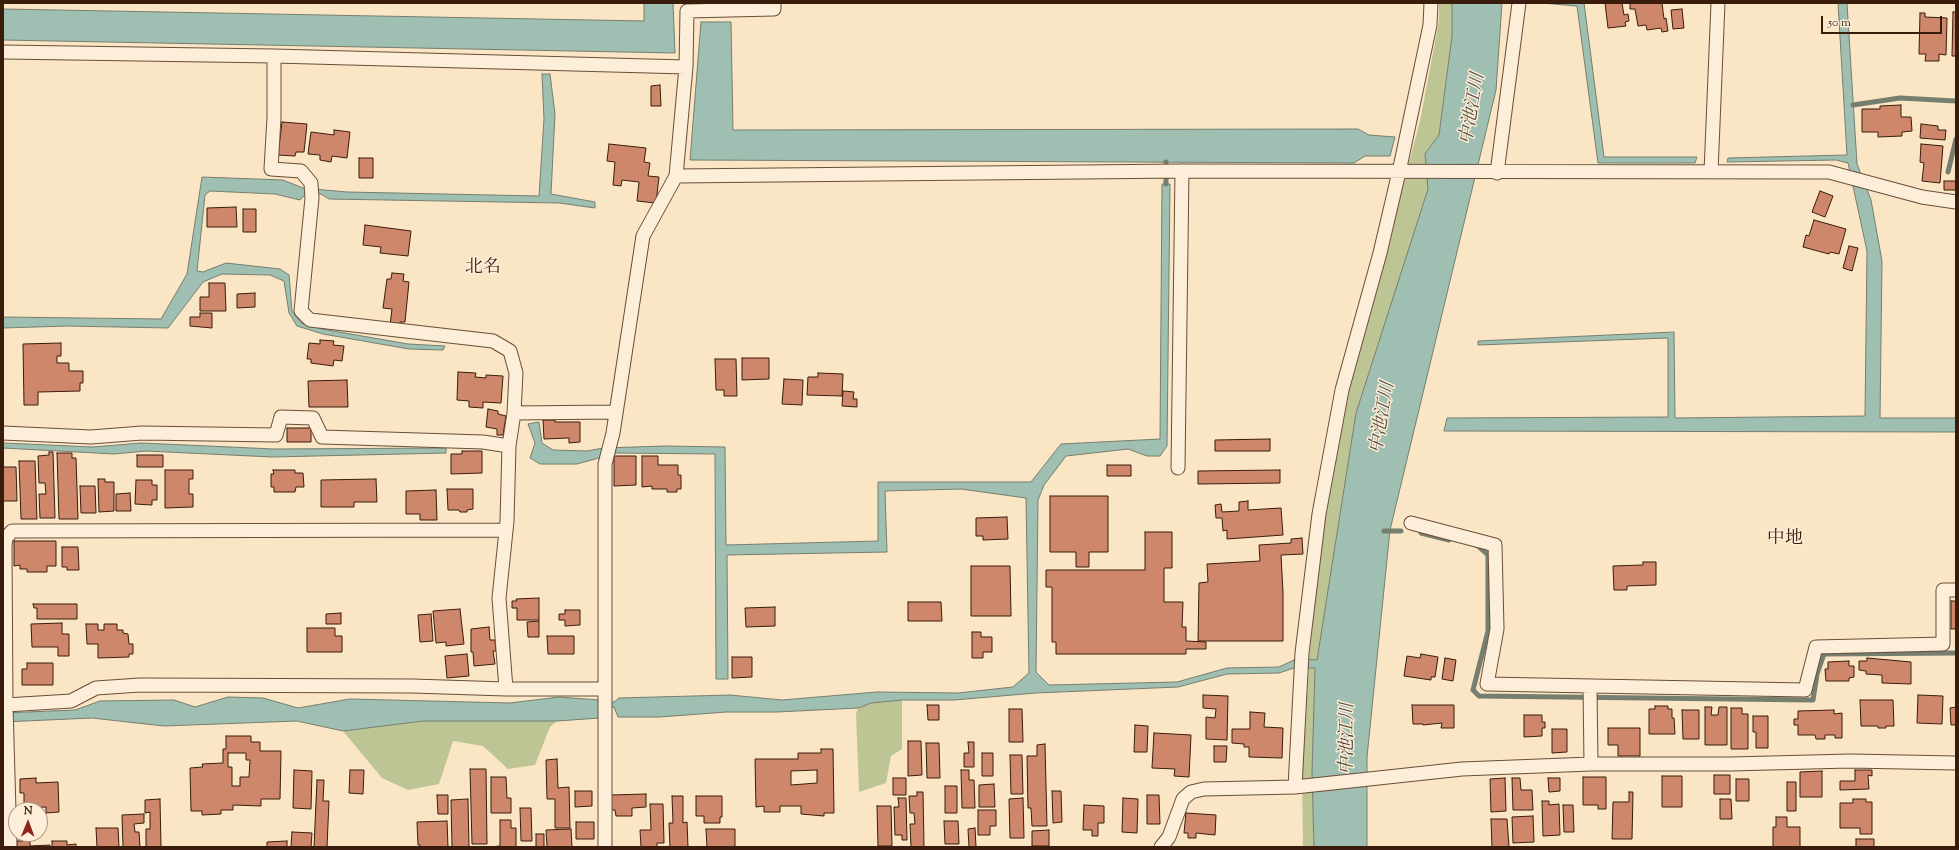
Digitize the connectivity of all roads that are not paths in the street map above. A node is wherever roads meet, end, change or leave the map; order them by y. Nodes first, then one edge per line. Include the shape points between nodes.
1 (774, 3) edge
2 (1431, 3) edge
3 (1519, 3) edge
4 (1718, 3) edge
5 (687, 7) edge
6 (3, 52) edge
7 (274, 56) junction
8 (686, 67) junction
9 (1182, 171) junction
10 (1403, 172) junction
11 (1711, 172) junction
12 (1493, 173) junction
13 (676, 176) junction
14 (1956, 202) edge
15 (616, 412) junction
16 (514, 413) junction
17 (3, 433) edge
18 (510, 446) junction
19 (1178, 468) dead end
20 (1411, 522) dead end
21 (505, 530) junction
22 (1956, 590) edge
23 (4, 595) edge
24 (506, 689) junction
25 (1590, 694) junction
26 (604, 699) junction
27 (6, 708) junction
28 (1956, 763) edge
29 (1591, 764) junction
30 (1295, 787) junction
31 (10, 847) edge
32 (605, 847) edge
33 (1161, 847) edge

1 - 5 street via 774,9
2 - 10 street via 1430,25
3 - 12 street
4 - 11 street
5 - 8 street
6 - 7 street
7 - 8 street
7 - 16 street via 271,169 301,171 311,183 312,198 301,312 310,320 493,341 510,351 516,373
8 - 13 street
9 - 10 street
9 - 13 street
9 - 19 street
10 - 12 street
10 - 30 street via 1342,390 1319,514 1302,653
11 - 12 street
11 - 14 street via 1829,172 1922,197
13 - 15 street via 643,236
15 - 16 street
15 - 26 street via 605,464
16 - 18 street
17 - 18 street via 91,437 142,433 276,435 281,417 313,418 322,437 483,442
18 - 21 street
20 - 25 street via 1495,545 1497,629 1486,684
21 - 23 street via 12,532 6,538
21 - 24 street via 499,598
22 - 25 street via 1943,590 1943,644 1816,647 1805,690
23 - 27 street
24 - 26 street
24 - 27 street via 140,685 96,688 71,700
25 - 29 street
26 - 32 street
27 - 31 street
28 - 29 street
29 - 30 street via 1462,769
30 - 33 street via 1204,789 1191,792 1183,799 1169,837

